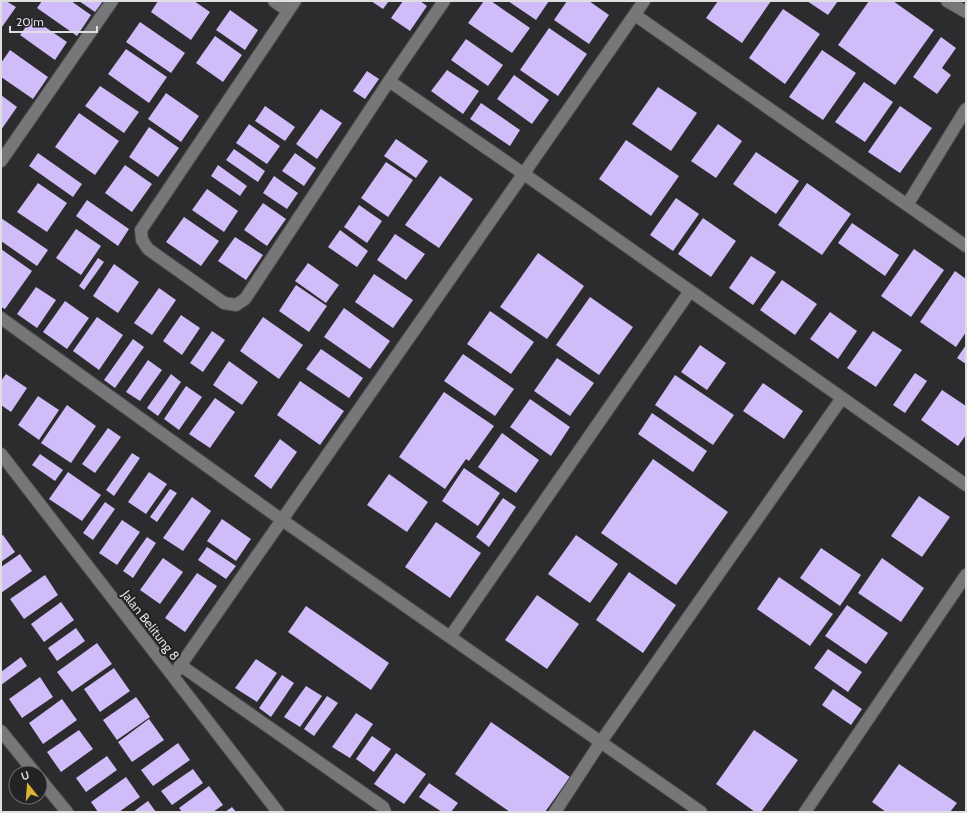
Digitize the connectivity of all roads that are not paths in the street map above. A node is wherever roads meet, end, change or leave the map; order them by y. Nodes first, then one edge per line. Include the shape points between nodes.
1 (112, 1) edge
2 (274, 1) edge
3 (444, 1) edge
4 (644, 1) edge
5 (947, 1) edge
6 (292, 6) edge
7 (966, 12) edge
8 (635, 15) junction
9 (389, 81) junction
10 (966, 109) edge
11 (1, 161) edge
12 (524, 174) junction
13 (907, 205) junction
14 (966, 246) edge
15 (690, 291) junction
16 (1, 318) edge
17 (842, 398) junction
18 (1, 454) edge
19 (966, 485) edge
20 (282, 520) junction
21 (966, 575) edge
22 (450, 637) junction
23 (180, 665) junction
24 (173, 676) junction
25 (1, 731) edge
26 (600, 743) junction
27 (29, 765) edge
28 (48, 789) edge
29 (67, 812) edge
30 (278, 812) edge
31 (385, 812) edge
32 (555, 812) edge
33 (701, 812) edge
34 (805, 812) edge

1 - 11 street
2 - 6 street
3 - 9 street
4 - 8 street
5 - 7 street
6 - 9 street via 142,230 142,240 148,249 224,303 236,305 245,299
8 - 12 street
8 - 13 street
9 - 12 street
10 - 13 street
12 - 15 street
12 - 20 street
13 - 14 street
15 - 17 street
15 - 22 street
16 - 20 street
17 - 19 street
17 - 26 street
18 - 24 street, Jalan Belitung 8
20 - 22 street
20 - 23 street
21 - 34 street
22 - 26 street
23 - 24 street
23 - 31 street, Jalan Belitung 8 via 383,807
24 - 30 street, Jalan Belitung 8
25 - 27 street
26 - 32 street
26 - 33 street
28 - 29 street

